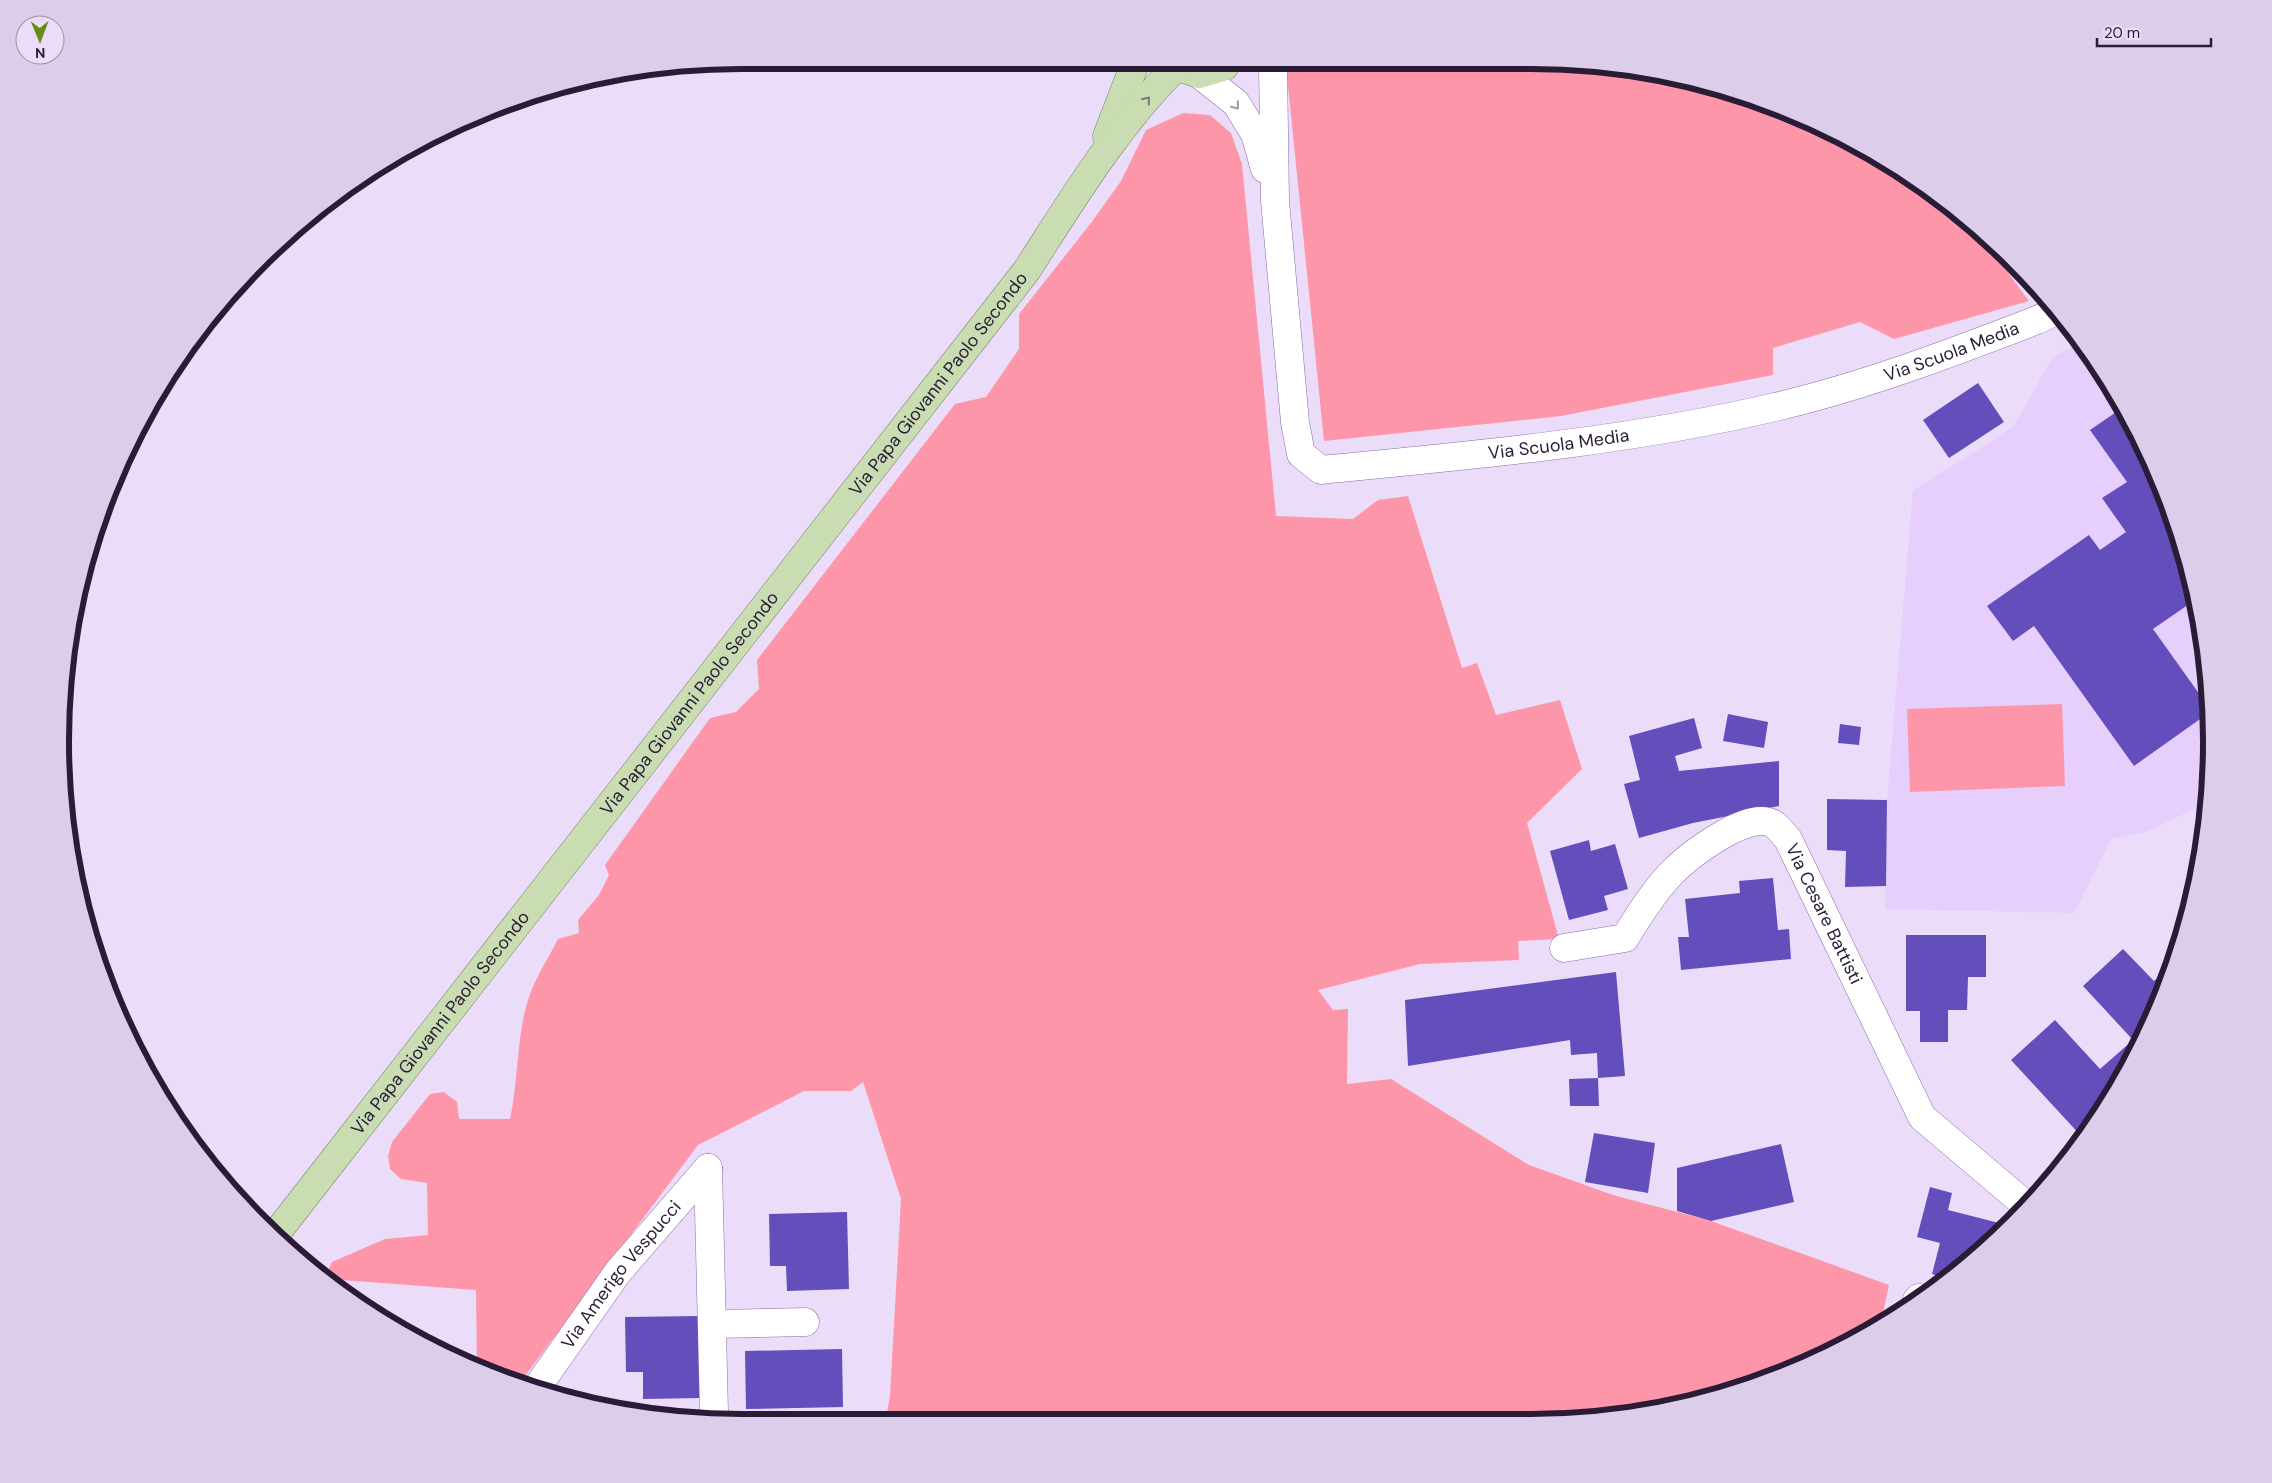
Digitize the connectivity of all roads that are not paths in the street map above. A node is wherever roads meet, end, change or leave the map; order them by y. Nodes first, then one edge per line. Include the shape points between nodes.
1 (1133, 69) edge
2 (1183, 69) edge
3 (1272, 69) edge
4 (1095, 166) junction
5 (1275, 201) junction
6 (2049, 314) edge
7 (1564, 948) dead end
8 (2021, 1201) edge
9 (279, 1229) edge
10 (805, 1322) dead end
11 (713, 1324) junction
12 (540, 1383) edge
13 (714, 1412) dead end

1 - 4 main road
4 -> 2 main road via 1159,84
2 -> 5 street via 1236,103 1255,134
3 - 5 street
4 - 9 main road, Via Papa Giovanni Paolo Secondo via 1027,270
5 - 6 street, Via Scuola Media via 1295,422 1301,454 1321,470 1492,453 1650,432 1776,407 1901,371
7 - 8 street, Via Cesare Battisti via 1625,938 1650,896 1702,846 1757,820 1774,824 1788,839 1922,1117
10 - 11 street
11 - 12 street, Via Amerigo Vespucci via 708,1168 618,1272
11 - 13 street

